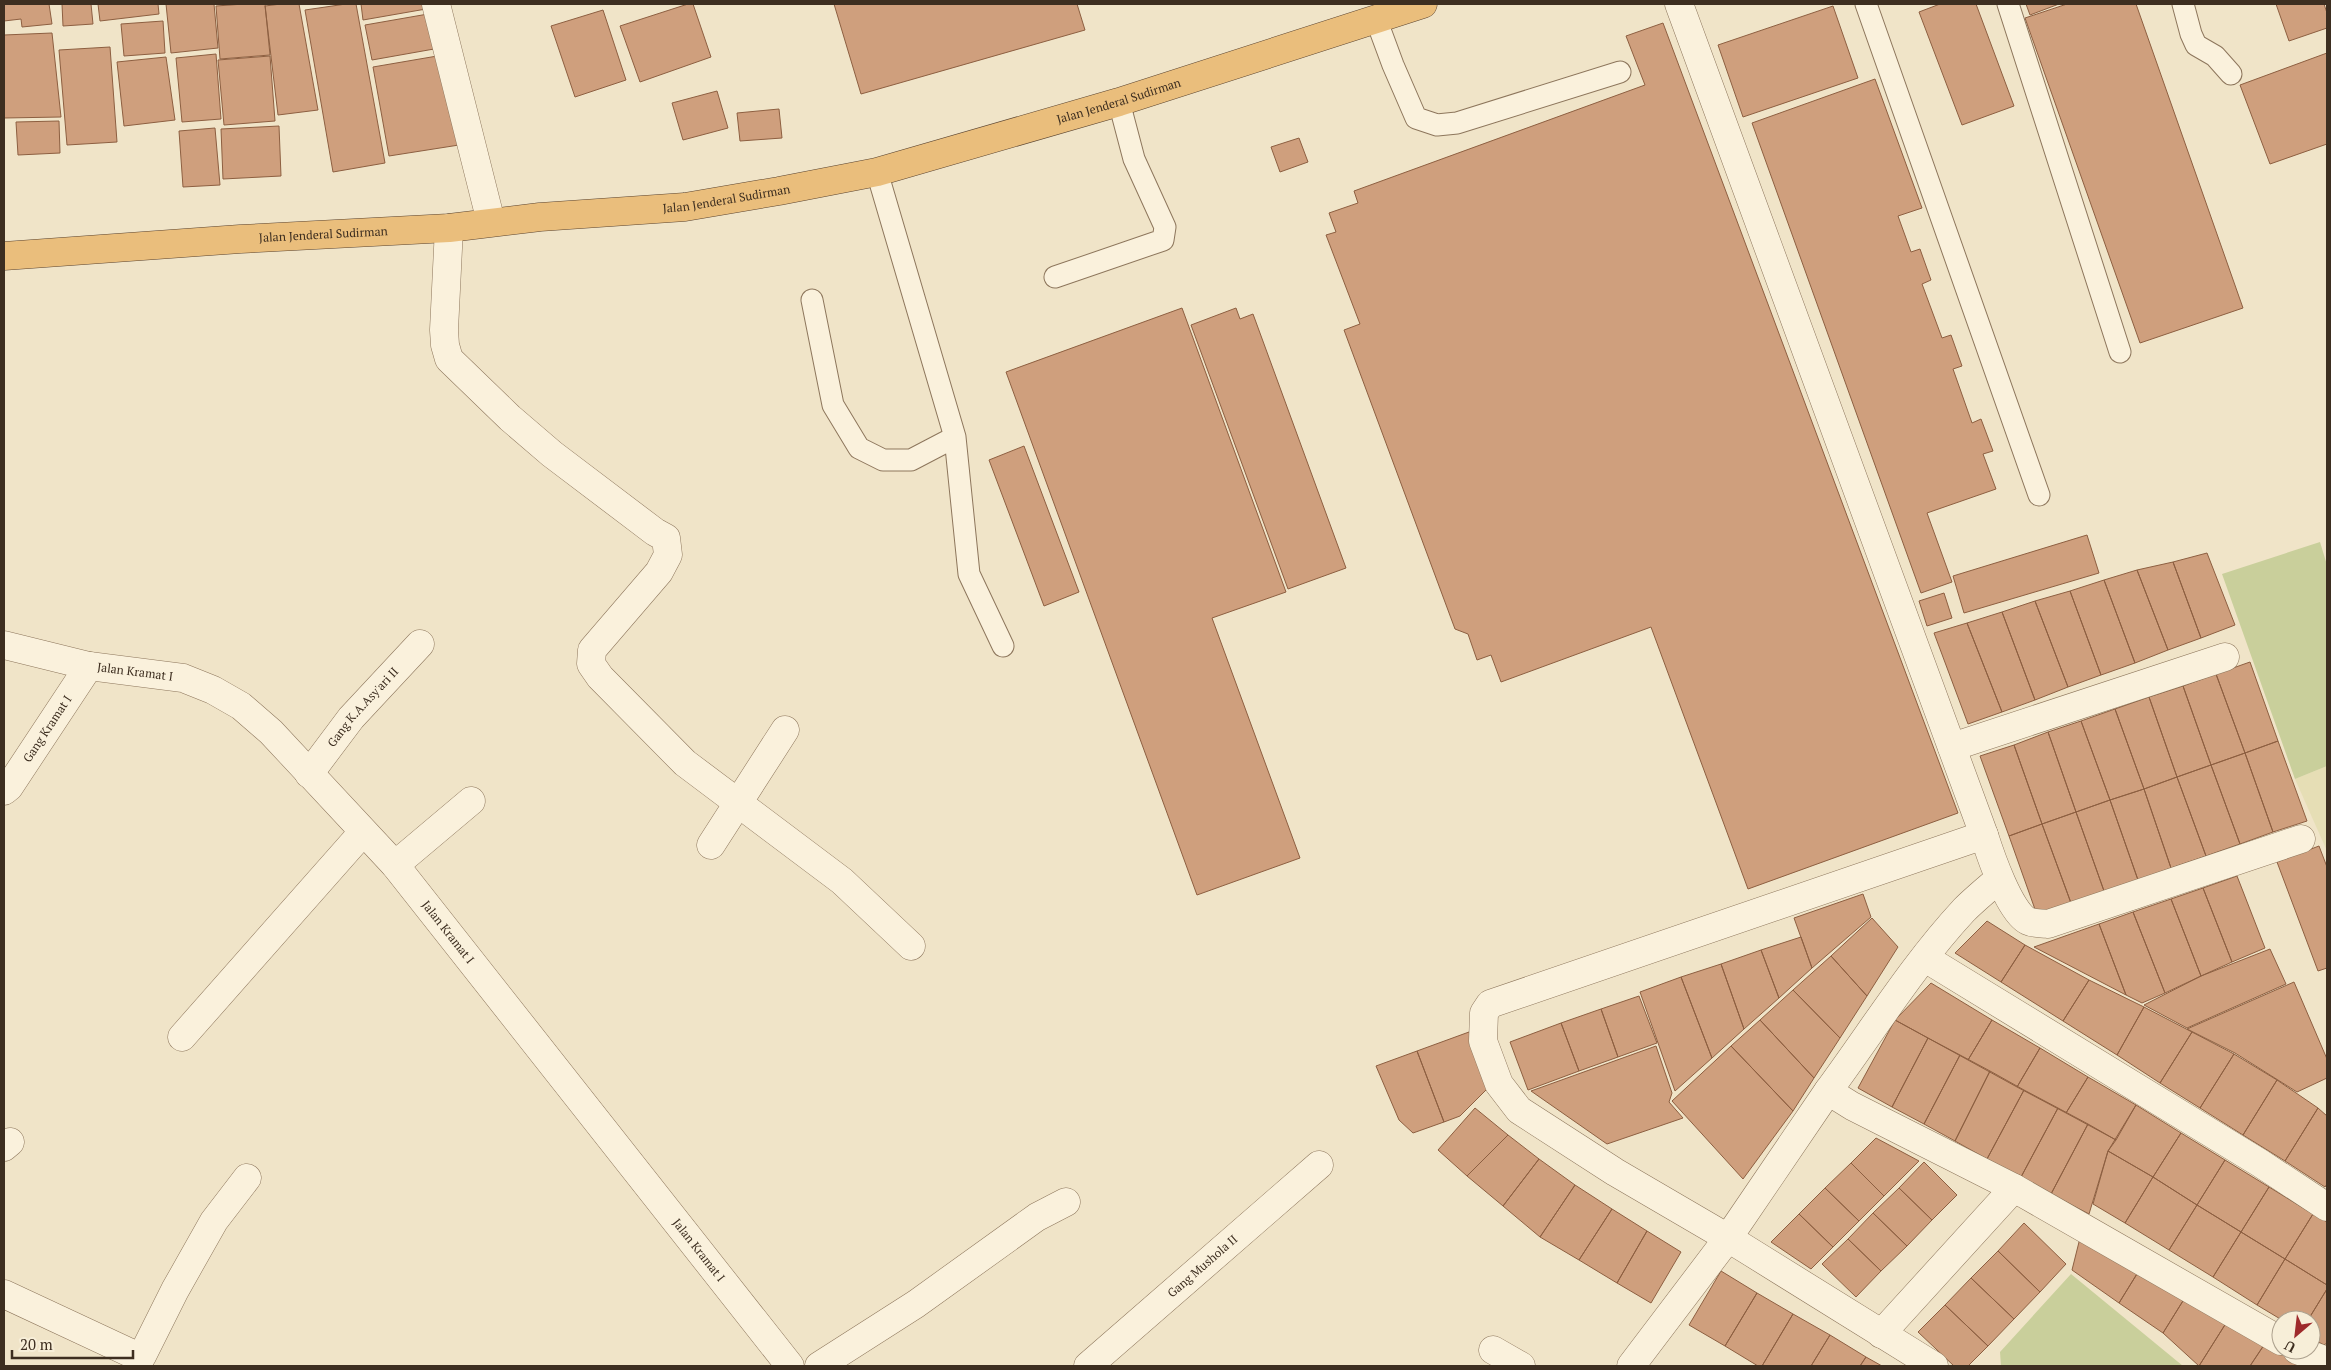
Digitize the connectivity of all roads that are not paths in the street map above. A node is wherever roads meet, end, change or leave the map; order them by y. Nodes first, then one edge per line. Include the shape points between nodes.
1 (436, 4) edge
2 (1423, 4) edge
3 (1679, 4) edge
4 (1866, 4) edge
5 (2008, 4) edge
6 (2183, 4) edge
7 (1374, 11) edge
8 (1620, 72) dead end
9 (2231, 74) dead end
10 (1118, 102) junction
11 (877, 172) junction
12 (491, 222) junction
13 (449, 228) junction
14 (4, 256) edge
15 (1055, 277) dead end
16 (812, 300) dead end
17 (2120, 352) dead end
18 (955, 437) junction
19 (2039, 495) dead end
20 (420, 644) dead end
21 (4, 645) edge
22 (1003, 646) dead end
23 (2225, 657) dead end
24 (89, 666) junction
25 (785, 730) dead end
26 (1952, 747) junction
27 (309, 774) junction
28 (4, 791) edge
29 (471, 801) dead end
30 (739, 802) junction
31 (363, 832) junction
32 (1984, 835) junction
33 (2301, 839) dead end
34 (711, 845) dead end
35 (395, 865) junction
36 (1998, 879) junction
37 (911, 946) dead end
38 (1925, 958) junction
39 (182, 1037) dead end
40 (1828, 1091) junction
41 (1319, 1165) dead end
42 (247, 1178) dead end
43 (2014, 1188) junction
44 (1066, 1202) dead end
45 (2327, 1207) edge
46 (1728, 1238) junction
47 (4, 1294) edge
48 (1881, 1334) junction
49 (2271, 1335) edge
50 (1493, 1350) dead end
51 (790, 1366) edge
52 (819, 1366) edge
53 (1088, 1366) edge
54 (1521, 1366) edge
55 (1631, 1366) edge
56 (1934, 1366) edge

1 - 12 street
2 - 7 highway, Jalan Jenderal Sudirman
3 - 26 street
4 - 19 lane
5 - 17 lane
6 - 9 lane via 2196,45 2215,56
7 - 8 lane via 1392,65 1416,118 1437,125 1457,123
7 - 10 highway, Jalan Jenderal Sudirman
10 - 11 highway, Jalan Jenderal Sudirman
10 - 15 lane via 1134,159 1164,227 1163,240
11 - 12 highway, Jalan Jenderal Sudirman via 685,207
11 - 18 lane
12 - 13 highway, Jalan Jenderal Sudirman
13 - 14 highway, Jalan Jenderal Sudirman
13 - 30 street via 444,345 449,359 545,448 666,538 668,555 659,572 592,650 592,664 600,677 685,763
16 - 18 lane via 833,405 859,448 883,460 911,460
18 - 22 lane via 969,574
20 - 27 street, Gang K.A.Asy'ari II via 351,718
21 - 24 street, Jalan Kramat I
23 - 26 street
24 - 27 street, Jalan Kramat I via 182,678 212,690 241,706 271,732
24 - 28 street, Gang Kramat I
25 - 30 street
26 - 32 street
27 - 31 street, Jalan Kramat I
29 - 35 street
30 - 34 street
30 - 37 street via 842,881
31 - 35 street, Jalan Kramat I
31 - 39 street
32 - 36 street
32 - 46 street via 1489,1006 1484,1013 1483,1041 1499,1084 1519,1110 1615,1172
33 - 36 street via 2048,924 2027,921
35 - 51 street, Jalan Kramat I
36 - 38 street via 1965,910
38 - 40 street
38 - 45 street
40 - 43 street
40 - 46 street
41 - 53 street, Gang Mushola II
42 - 47 street via 214,1221 142,1356
43 - 48 street
43 - 49 street
44 - 52 street via 1037,1217 916,1304
46 - 48 street
46 - 55 street
48 - 56 street
50 - 54 street

